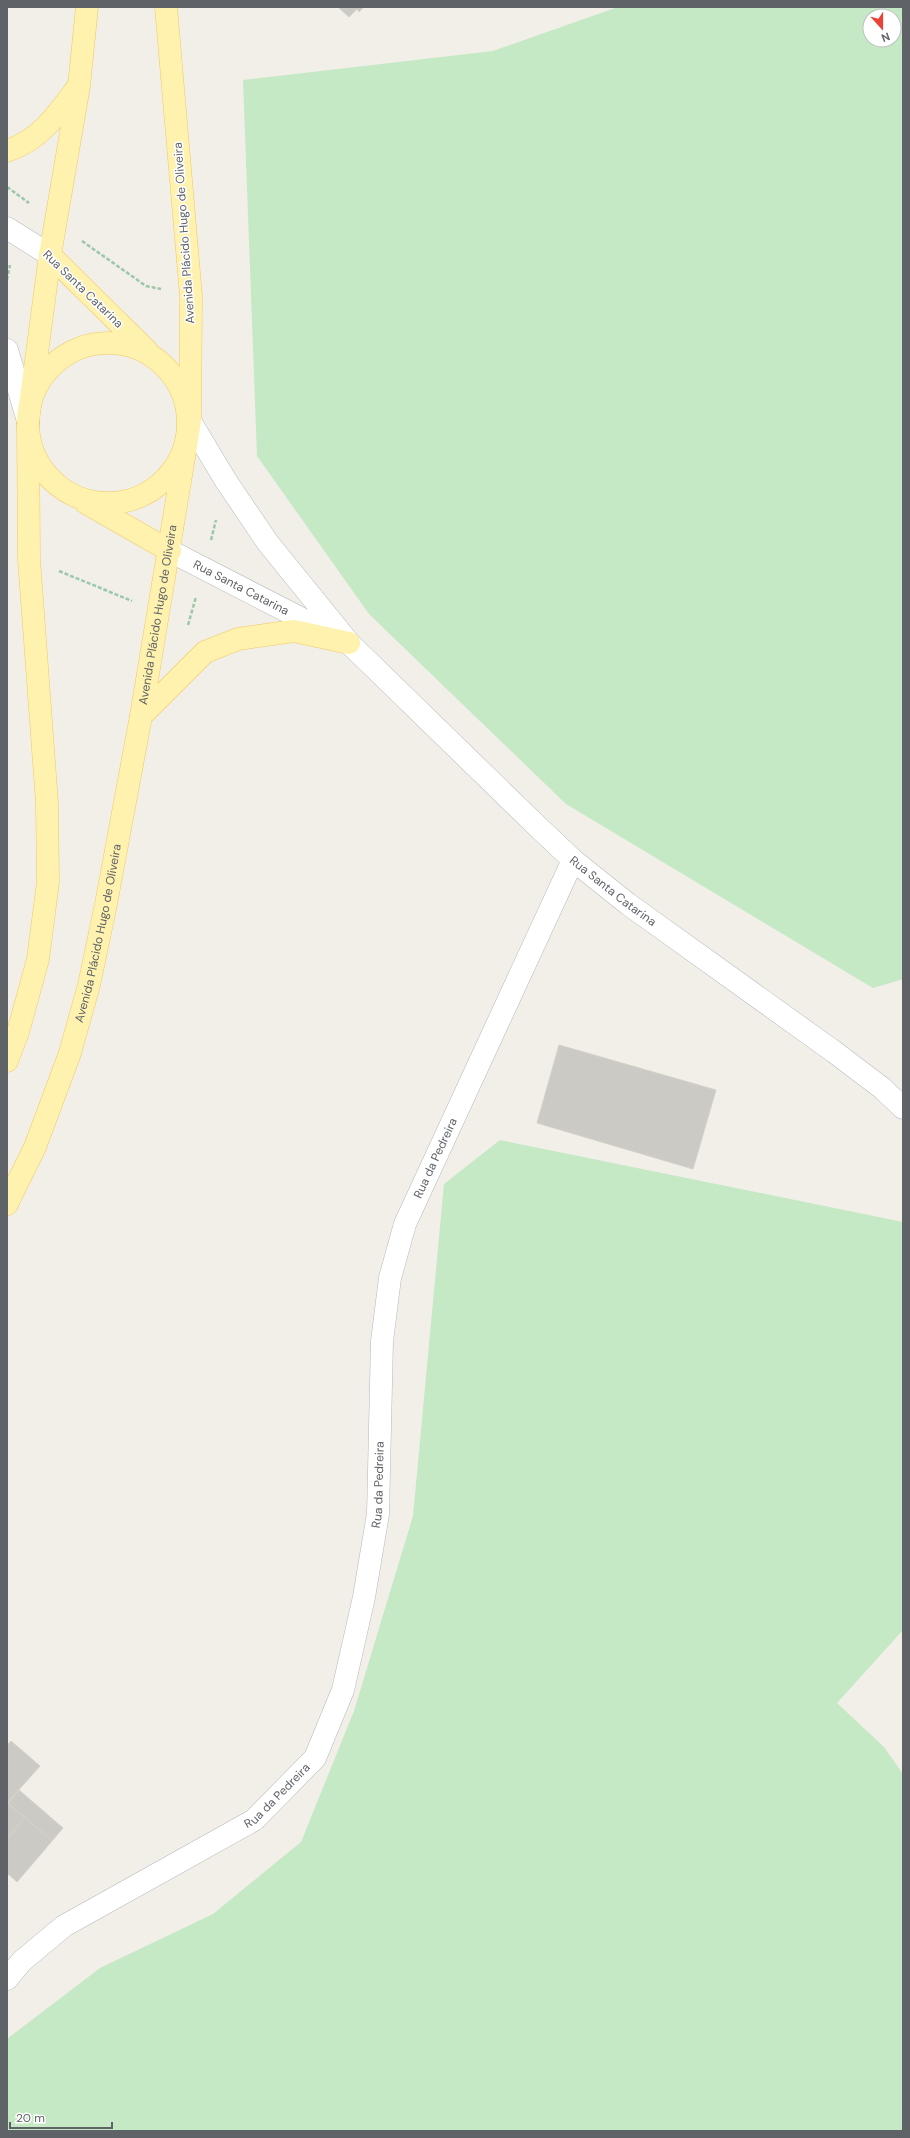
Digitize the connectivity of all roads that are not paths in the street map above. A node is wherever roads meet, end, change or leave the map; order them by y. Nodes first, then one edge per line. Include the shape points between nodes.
1 (87, 7) edge
2 (166, 7) edge
3 (79, 86) junction
4 (7, 151) edge
5 (7, 228) edge
6 (50, 255) junction
7 (7, 350) edge
8 (153, 357) junction
9 (190, 420) junction
10 (28, 421) junction
11 (71, 495) junction
12 (170, 551) junction
13 (349, 643) junction
14 (141, 716) junction
15 (573, 860) junction
16 (7, 1061) edge
17 (903, 1108) edge
18 (7, 1204) edge
19 (7, 1979) edge

1 - 3 main road
2 - 9 main road, Avenida Plácido Hugo de Oliveira via 191,296
3 - 4 main road via 50,124 23,145
3 - 6 main road
5 - 6 street, Rua Santa Catarina
6 - 8 main road, Rua Santa Catarina
6 - 10 main road
7 - 10 street
8 - 9 main road, Rua Santa Catarina via 170,373 183,394
8 - 10 main road via 131,346 107,343 82,347 61,359 44,376 32,397
9 - 11 main road via 186,442 177,464 162,483 142,496 118,502 94,502
9 - 12 main road, Avenida Plácido Hugo de Oliveira
9 - 13 street, Rua Santa Catarina via 226,481 268,543
10 - 11 main road via 30,444 39,464 53,482
10 - 16 main road via 29,558 47,803 48,882 38,959 18,1032
11 - 12 main road, Rua Santa Catarina
12 - 13 street, Rua Santa Catarina
12 - 14 main road, Avenida Plácido Hugo de Oliveira
13 - 14 main road via 294,631 238,639 205,652
13 - 15 street, Rua Santa Catarina
14 - 18 main road, Avenida Plácido Hugo de Oliveira via 87,992 62,1075 34,1146
15 - 17 street, Rua Santa Catarina via 628,904 833,1051 882,1088
15 - 19 street, Rua da Pedreira via 405,1224 390,1278 382,1341 378,1514 364,1597 343,1690 315,1758 254,1820 64,1926 22,1961

